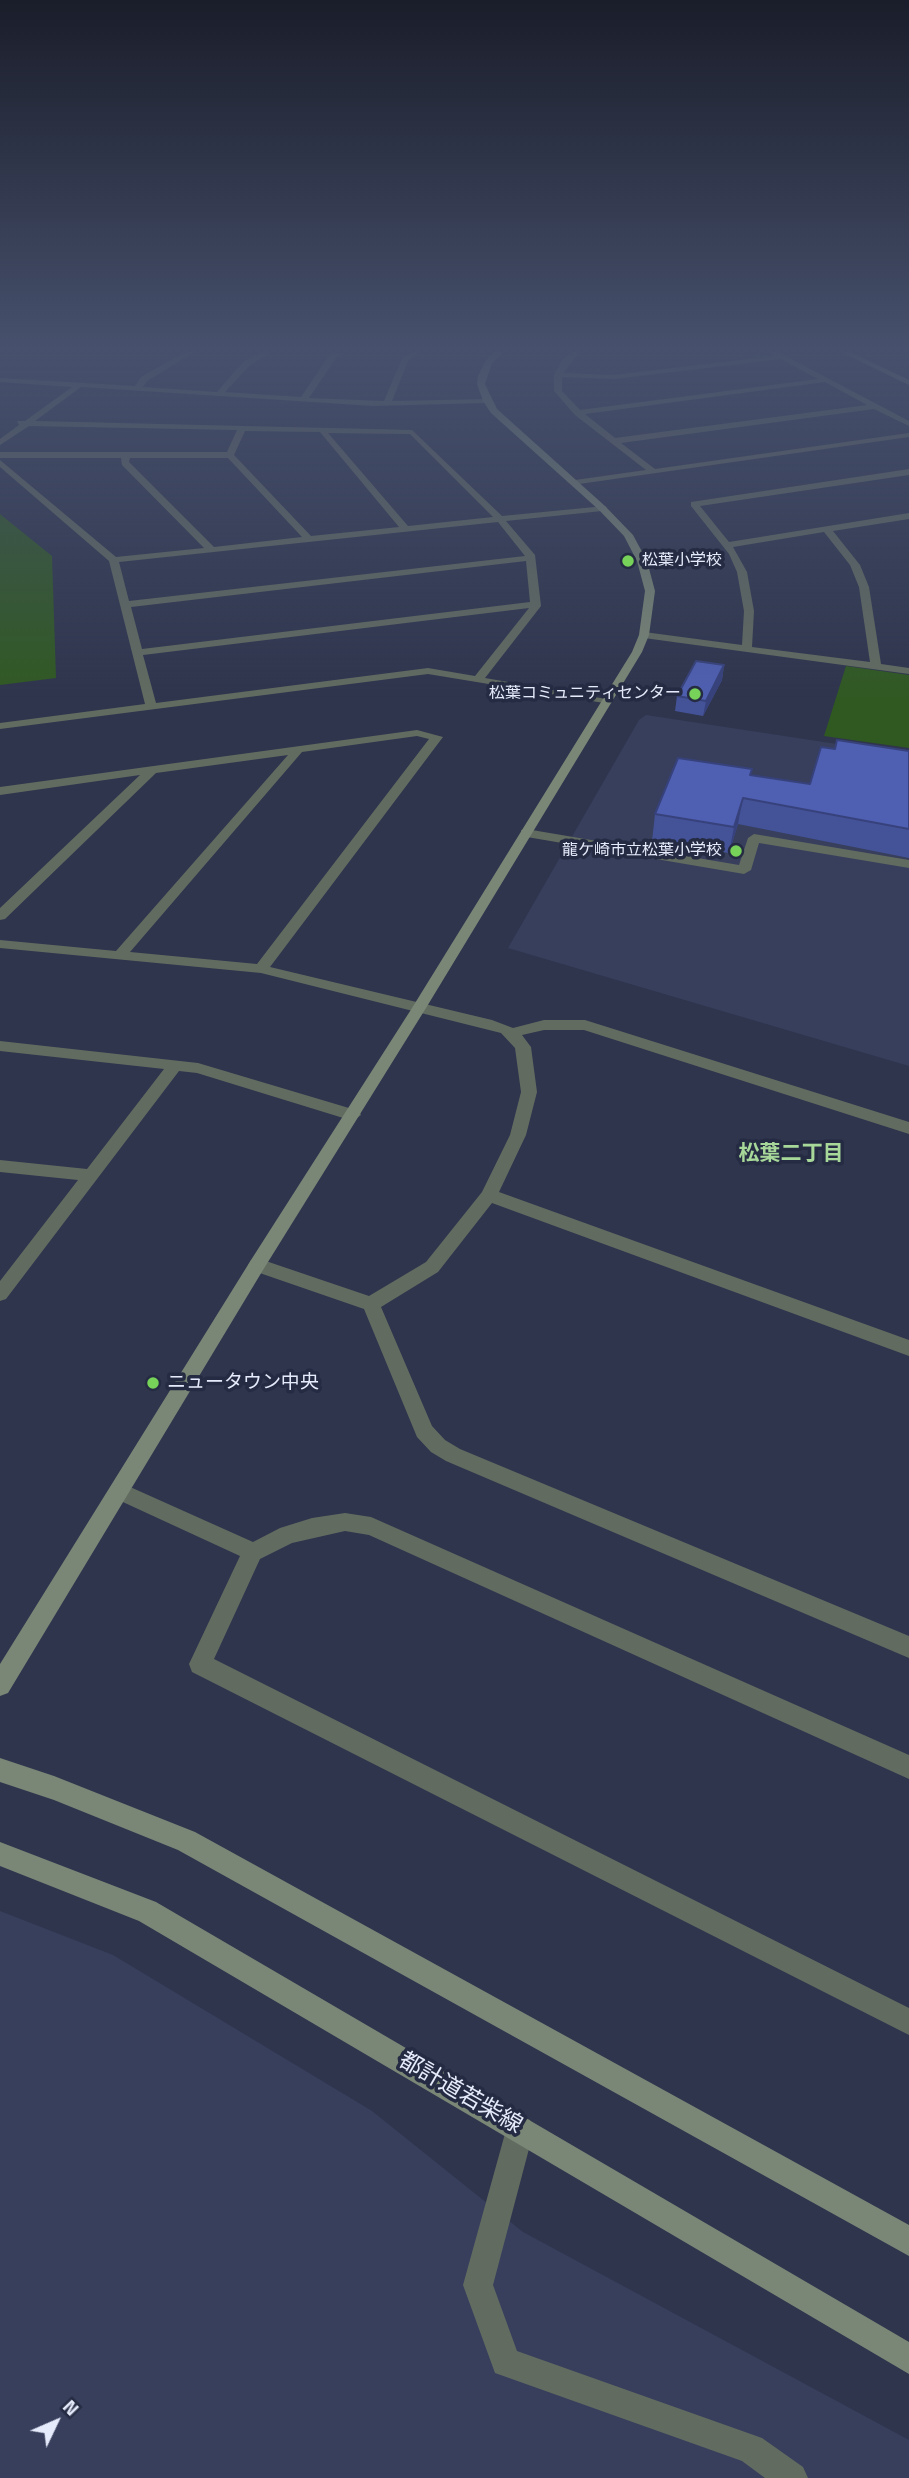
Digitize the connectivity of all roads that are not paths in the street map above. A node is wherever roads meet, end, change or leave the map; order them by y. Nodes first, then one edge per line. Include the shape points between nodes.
1 (5, 468) edge
2 (130, 468) edge
3 (242, 468) edge
4 (354, 468) edge
5 (448, 468) edge
6 (558, 468) edge
7 (648, 468) edge
8 (676, 468) edge
9 (652, 471) junction
10 (909, 472) edge
11 (575, 483) junction
12 (602, 508) junction
13 (909, 516) edge
14 (500, 519) junction
15 (406, 529) junction
16 (826, 529) junction
17 (309, 539) junction
18 (727, 545) junction
19 (211, 550) junction
20 (530, 558) junction
21 (114, 560) junction
22 (536, 604) junction
23 (125, 605) junction
24 (644, 635) junction
25 (747, 648) junction
26 (137, 653) junction
27 (876, 667) junction
28 (909, 671) edge
29 (478, 680) junction
30 (606, 702) junction
31 (151, 707) junction
32 (0, 726) edge
33 (299, 750) junction
34 (152, 770) junction
35 (0, 790) edge
36 (526, 833) junction
37 (909, 864) edge
38 (0, 916) edge
39 (0, 944) edge
40 (119, 956) junction
41 (261, 969) junction
42 (419, 1008) junction
43 (511, 1034) junction
44 (0, 1046) edge
45 (175, 1066) junction
46 (353, 1115) junction
47 (909, 1128) edge
48 (0, 1166) edge
49 (91, 1175) junction
50 (489, 1195) junction
51 (257, 1265) junction
52 (0, 1294) edge
53 (371, 1304) junction
54 (909, 1348) edge
55 (119, 1490) junction
56 (253, 1552) junction
57 (909, 1647) edge
58 (0, 1685) edge
59 (909, 1767) edge
60 (0, 1770) edge
61 (0, 1854) edge
62 (909, 2022) edge
63 (520, 2130) junction
64 (909, 2241) edge
65 (909, 2358) edge
66 (792, 2478) edge

1 - 21 street
2 - 19 street
3 - 17 street
4 - 15 street
5 - 14 street
6 - 11 street
7 - 9 street
8 - 9 street
9 - 11 street
10 - 18 street via 694,505
11 - 12 street
12 - 14 street
12 - 24 street via 628,534 648,576
13 - 16 street
14 - 15 street
14 - 20 street
15 - 17 street
16 - 18 street
16 - 27 street via 855,565 864,587
17 - 19 street
18 - 25 street via 742,572
19 - 21 street
20 - 22 street
20 - 23 street
21 - 23 street
22 - 26 street
22 - 29 street
23 - 26 street
24 - 25 street
24 - 30 street
25 - 27 street
26 - 31 street
27 - 28 street
29 - 30 street
29 - 31 street via 428,671
30 - 36 street
31 - 32 street
33 - 34 street
33 - 40 street
33 - 41 street via 416,733 438,737
34 - 35 street
34 - 38 street
36 - 37 street via 744,870 754,838
36 - 42 street
39 - 40 street
40 - 41 street
41 - 42 street
42 - 43 street
42 - 46 street
43 - 47 street via 544,1025 585,1026
43 - 50 street via 523,1048 529,1092 518,1135
44 - 45 street
45 - 46 street
45 - 49 street
46 - 51 street
48 - 49 street
49 - 52 street
50 - 53 street via 432,1267
50 - 54 street
51 - 53 street
51 - 55 street
53 - 57 street via 424,1431 445,1451
55 - 56 street
55 - 58 street
56 - 59 street via 312,1527 345,1522 371,1526
56 - 62 street via 200,1664
60 - 64 street via 186,1841
61 - 63 street, 都計道若柴線 via 147,1911
63 - 65 street, 都計道若柴線
63 - 66 street via 478,2285 506,2362 751,2449

